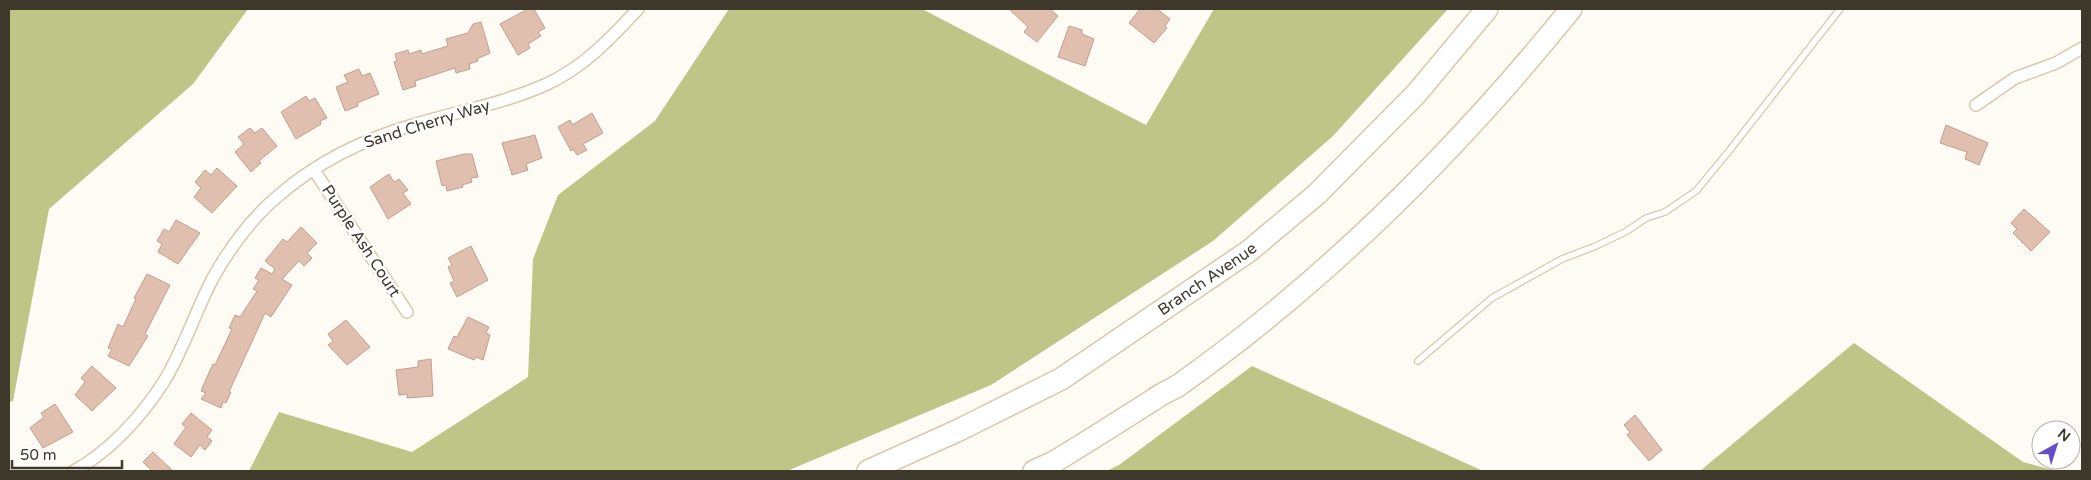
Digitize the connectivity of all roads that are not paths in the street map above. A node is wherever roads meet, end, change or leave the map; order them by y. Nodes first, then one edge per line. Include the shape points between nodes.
1 (638, 9) edge
2 (1487, 9) edge
3 (1571, 9) edge
4 (1840, 9) edge
5 (2082, 48) edge
6 (1976, 105) dead end
7 (314, 170) junction
8 (408, 312) dead end
9 (1418, 362) dead end
10 (74, 471) edge
11 (868, 471) edge
12 (1034, 471) edge

1 - 7 street, Sand Cherry Way via 585,61 548,83 501,102 415,124 355,146
2 - 11 highway, Branch Avenue via 1416,94 1317,194 1249,251 1061,379
3 - 12 highway via 1417,181 1302,288 1178,385 1054,462
4 - 9 lane via 1696,191 1665,212 1562,259 1492,298
5 - 6 street via 2056,63 2014,78
7 - 8 street, Purple Ash Court
7 - 10 street, Sand Cherry Way via 278,196 252,223 214,277 163,383 141,412 108,447

